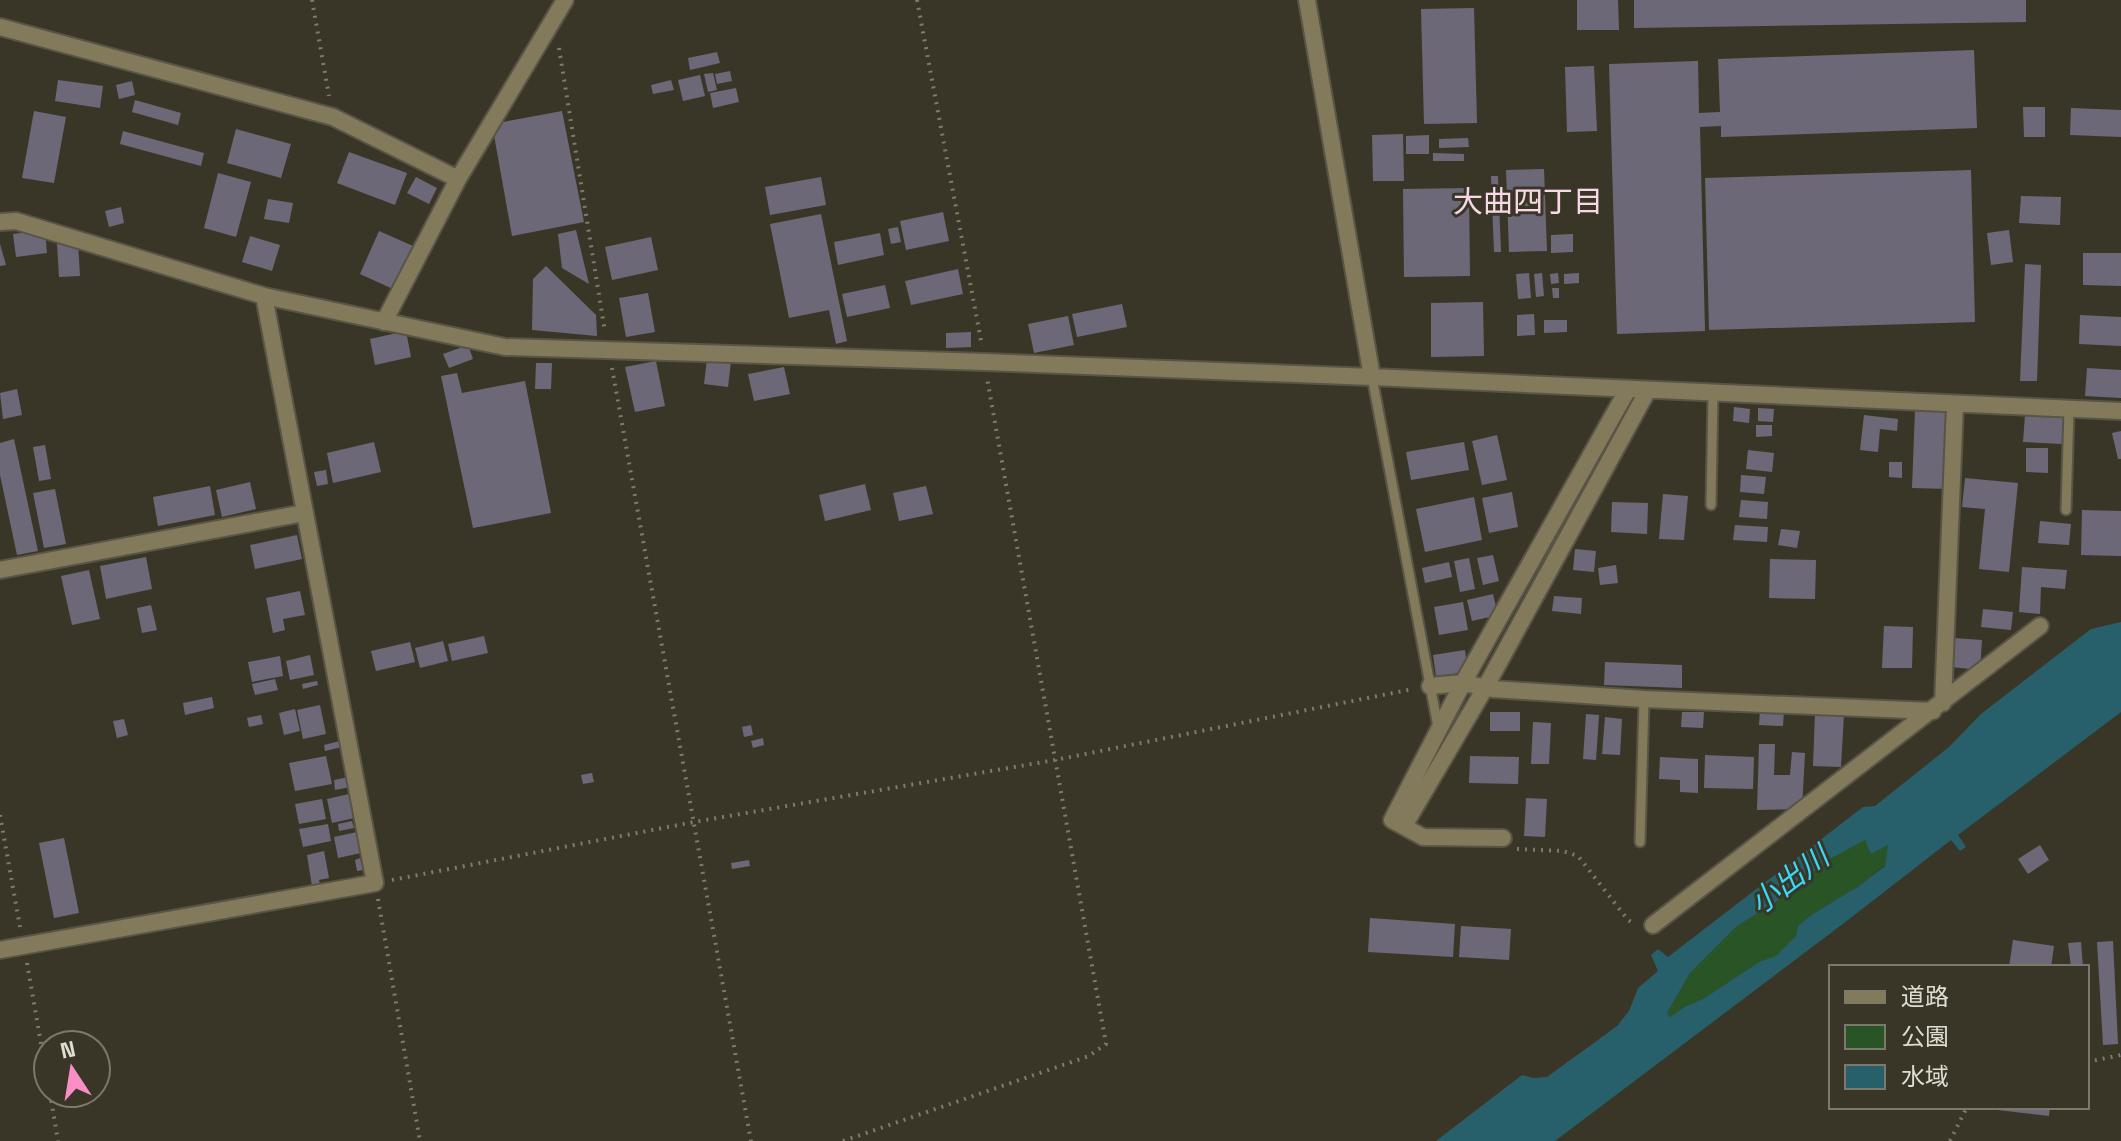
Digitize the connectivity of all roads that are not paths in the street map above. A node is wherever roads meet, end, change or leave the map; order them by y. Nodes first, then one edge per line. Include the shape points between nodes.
1 (565, 0) edge
2 (1307, 0) edge
3 (0, 27) edge
4 (458, 179) junction
5 (0, 222) edge
6 (264, 296) junction
7 (384, 322) junction
8 (1372, 377) junction
9 (1628, 389) junction
10 (1648, 390) junction
11 (1713, 393) junction
12 (1955, 404) junction
13 (2069, 409) junction
14 (2121, 411) edge
15 (1711, 505) dead end
16 (2066, 510) dead end
17 (304, 513) junction
18 (0, 570) edge
19 (2040, 626) dead end
20 (1463, 683) junction
21 (1430, 686) junction
22 (1485, 688) junction
23 (1644, 699) junction
24 (1938, 707) junction
25 (1438, 730) junction
26 (1404, 826) junction
27 (1503, 838) road end
28 (1640, 842) dead end
29 (1653, 925) road end
30 (0, 950) edge

1 - 4 street
2 - 8 street
3 - 4 street via 333,117
4 - 7 street
5 - 6 street via 16,221
6 - 7 street
6 - 17 street
7 - 8 street via 505,347
8 - 9 street
8 - 21 lane
9 - 10 street
9 - 20 street
10 - 11 street
10 - 22 street
11 - 12 street
11 - 15 lane
12 - 13 street
12 - 24 street
13 - 14 street
13 - 16 lane
17 - 18 street
17 - 30 street via 375,883
19 - 24 street
20 - 21 street
20 - 22 street
20 - 25 street
21 - 25 lane
22 - 23 street
22 - 26 street
23 - 24 street
23 - 28 lane
24 - 29 street
25 - 26 street via 1392,820
26 - 27 street via 1423,837

